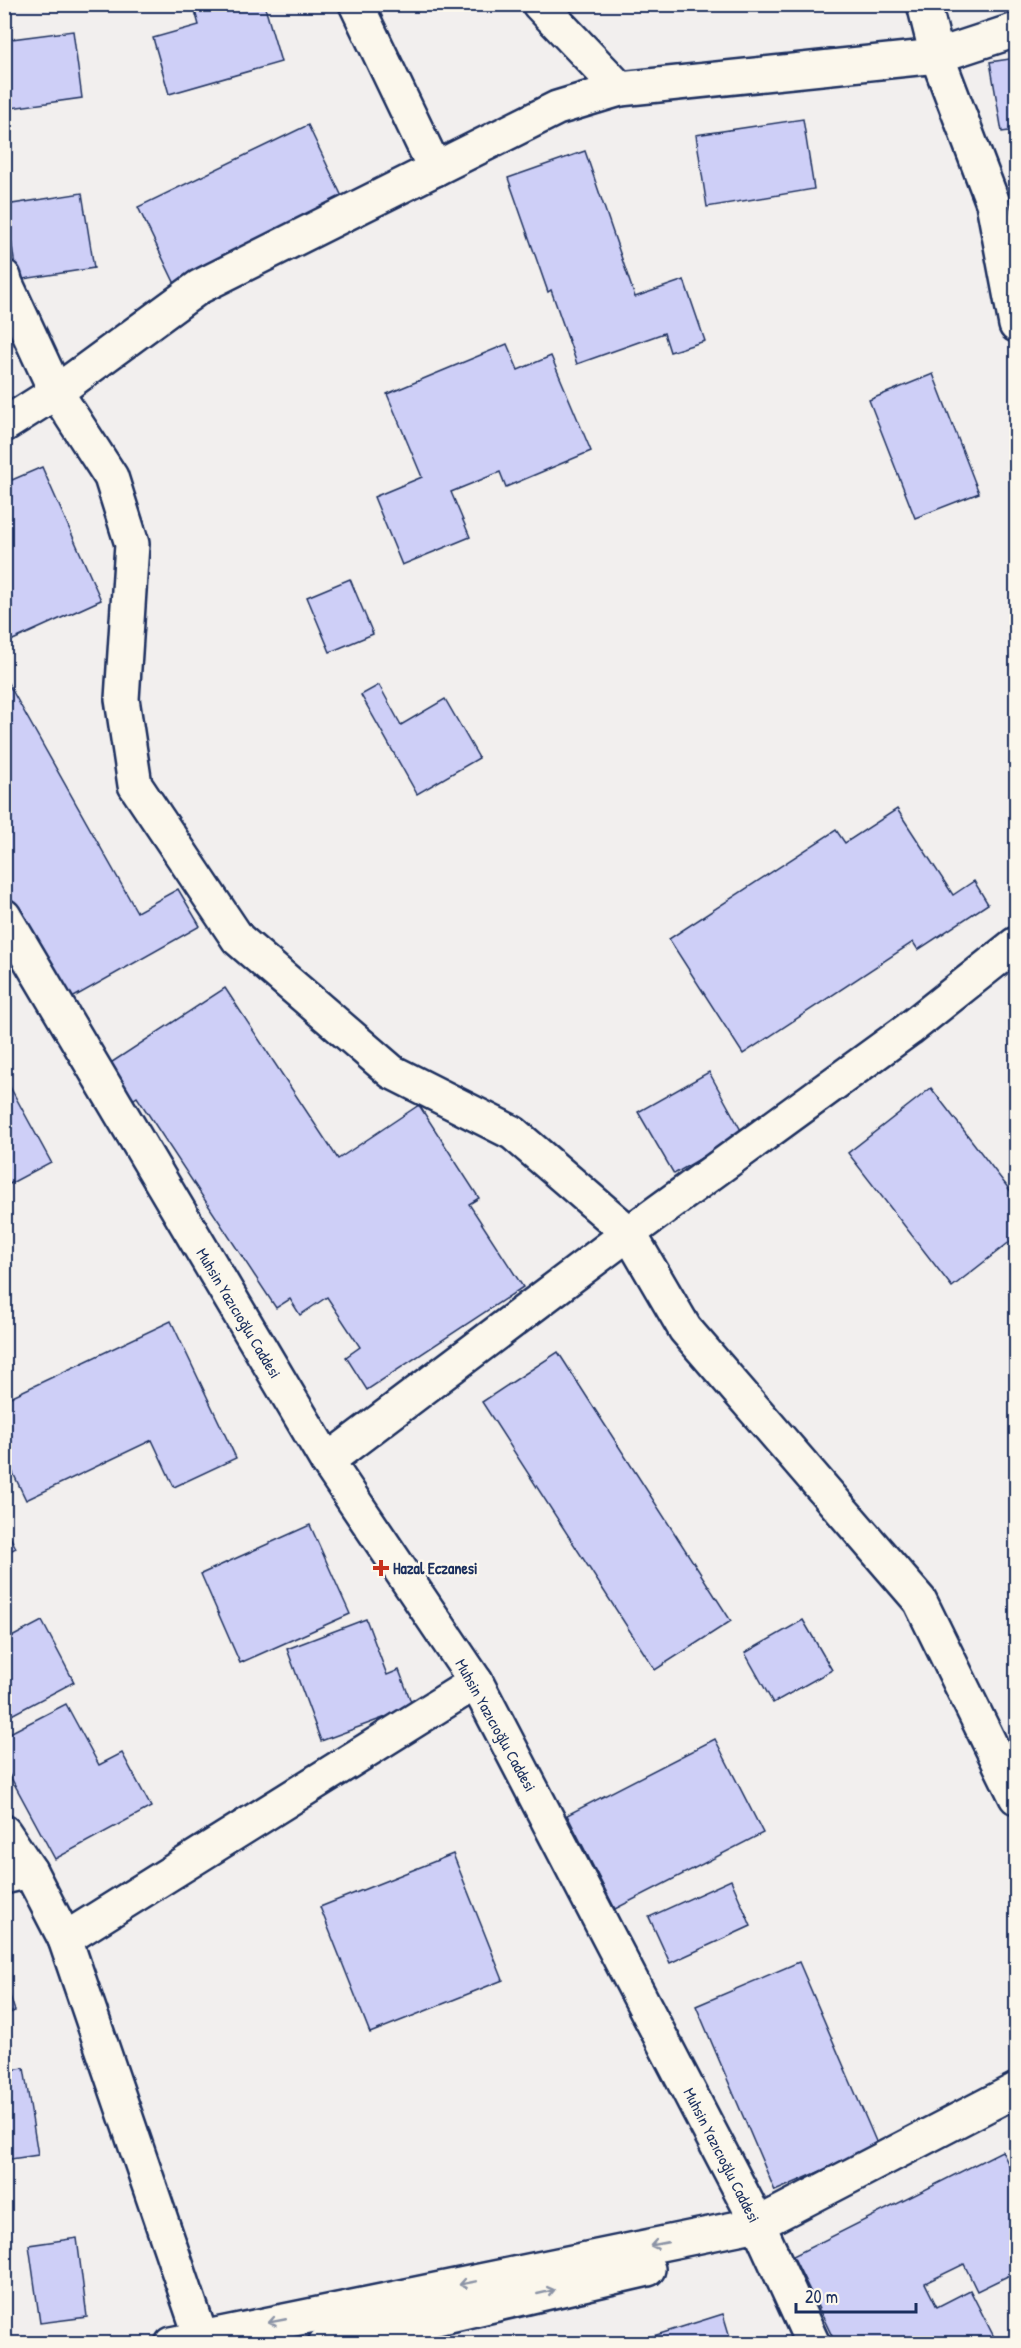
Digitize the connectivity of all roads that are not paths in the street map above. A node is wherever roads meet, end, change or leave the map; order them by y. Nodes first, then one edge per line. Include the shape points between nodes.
1 (356, 4) edge
2 (539, 4) edge
3 (924, 4) edge
4 (1017, 30) edge
5 (937, 56) junction
6 (620, 89) junction
7 (435, 169) junction
8 (4, 277) edge
9 (1017, 325) edge
10 (56, 392) junction
11 (4, 425) edge
12 (4, 916) edge
13 (1017, 944) edge
14 (629, 1233) junction
15 (327, 1461) junction
16 (476, 1682) junction
17 (1017, 1797) edge
18 (4, 1832) edge
19 (17, 1874) edge
20 (64, 1939) junction
21 (1017, 2090) edge
22 (758, 2224) junction
23 (194, 2341) edge
24 (325, 2343) edge
25 (813, 2343) edge

1 - 7 street
2 - 6 street
3 - 5 street
4 - 5 street
5 - 6 street
5 - 9 street via 993,203
6 - 7 street via 557,108
7 - 10 street via 199,287
8 - 10 street
10 - 11 street
10 - 14 street via 111,477 132,544 122,699 135,785 238,939 392,1072 513,1133
12 - 15 street, Muhsin Yazıcıoğlu Caddesi
13 - 14 street via 909,1029
14 - 15 street
14 - 17 street via 685,1329 920,1601
15 - 16 street, Muhsin Yazıcıoğlu Caddesi
16 - 20 street
16 - 22 street, Muhsin Yazıcıoğlu Caddesi
18 - 19 street
19 - 20 street
20 - 23 street
21 - 22 street
22 -> 23 street
24 -> 22 street via 727,2250
22 - 25 street, Muhsin Yazıcıoğlu Caddesi

